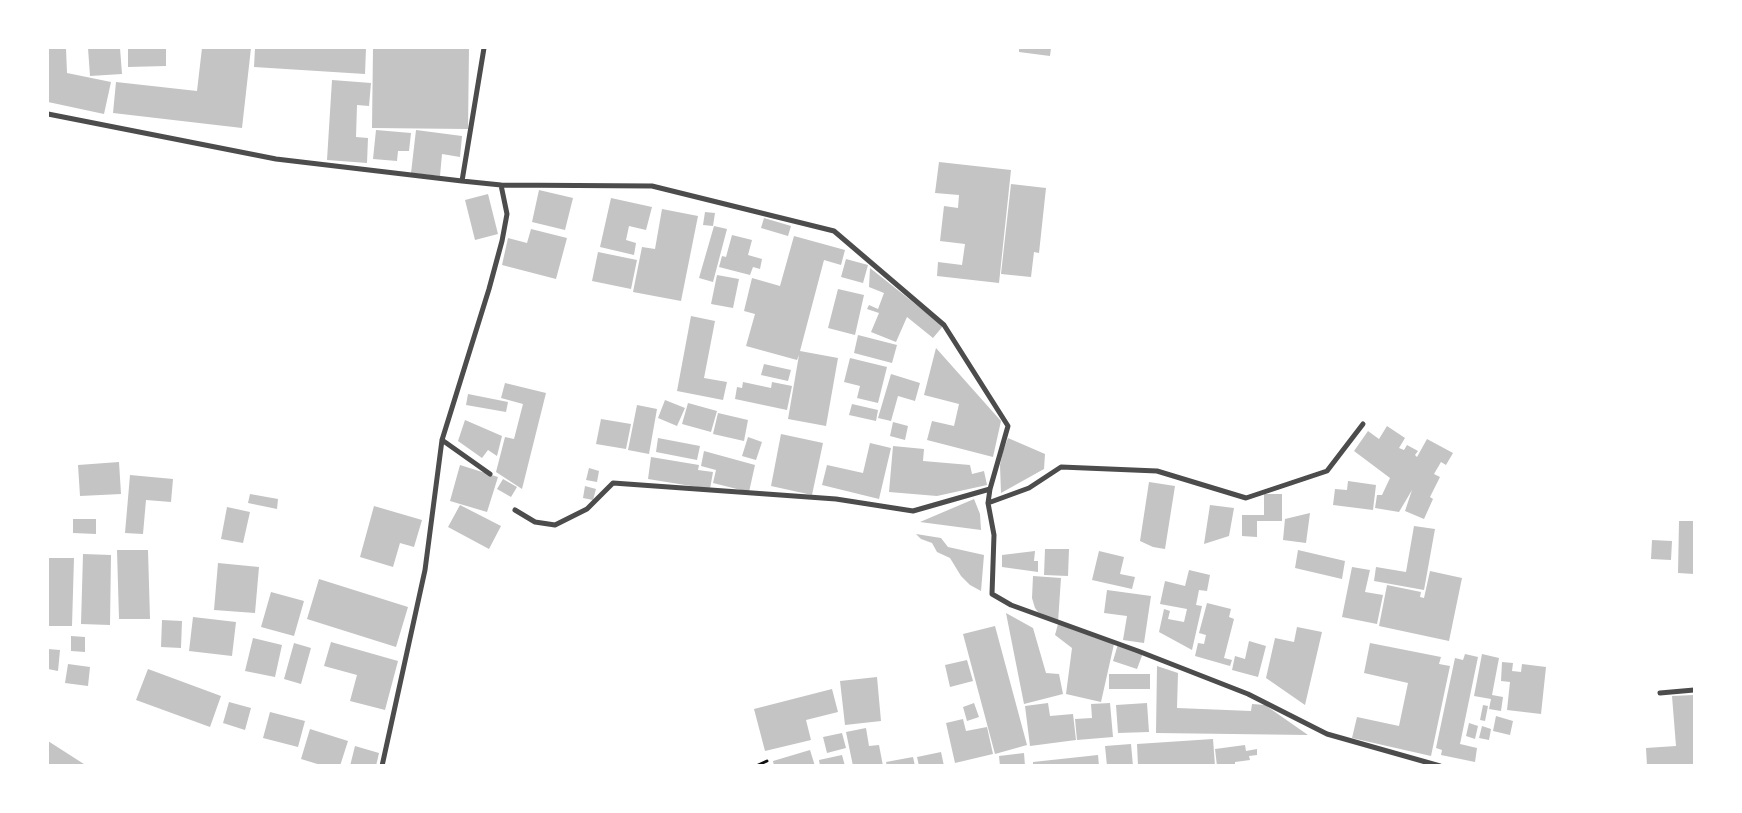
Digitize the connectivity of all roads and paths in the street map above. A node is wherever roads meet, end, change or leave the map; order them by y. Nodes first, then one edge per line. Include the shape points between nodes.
1 (484, 48) edge
2 (48, 114) edge
3 (462, 181) junction
4 (501, 185) junction
5 (1363, 424) dead end
6 (442, 440) junction
7 (490, 474) dead end
8 (990, 489) junction
9 (988, 503) junction
10 (515, 510) dead end
11 (1694, 690) edge
12 (1660, 693) dead end
13 (767, 761) dead end
14 (382, 766) edge
15 (756, 766) edge
16 (1440, 766) edge

1 - 3 street
2 - 3 street via 276,159
3 - 4 street
4 - 6 street via 507,214 502,241
4 - 8 street via 652,186 834,231 944,325 1008,426
5 - 9 street via 1327,471 1246,498 1157,472 1061,467 1029,488
6 - 7 street
6 - 14 street via 425,570
8 - 9 street
8 - 10 street via 913,511 836,499 612,483 587,509 555,525 535,522
9 - 16 street via 994,535 992,594 1012,605 1248,694 1327,734
11 - 12 street
13 - 15 path

